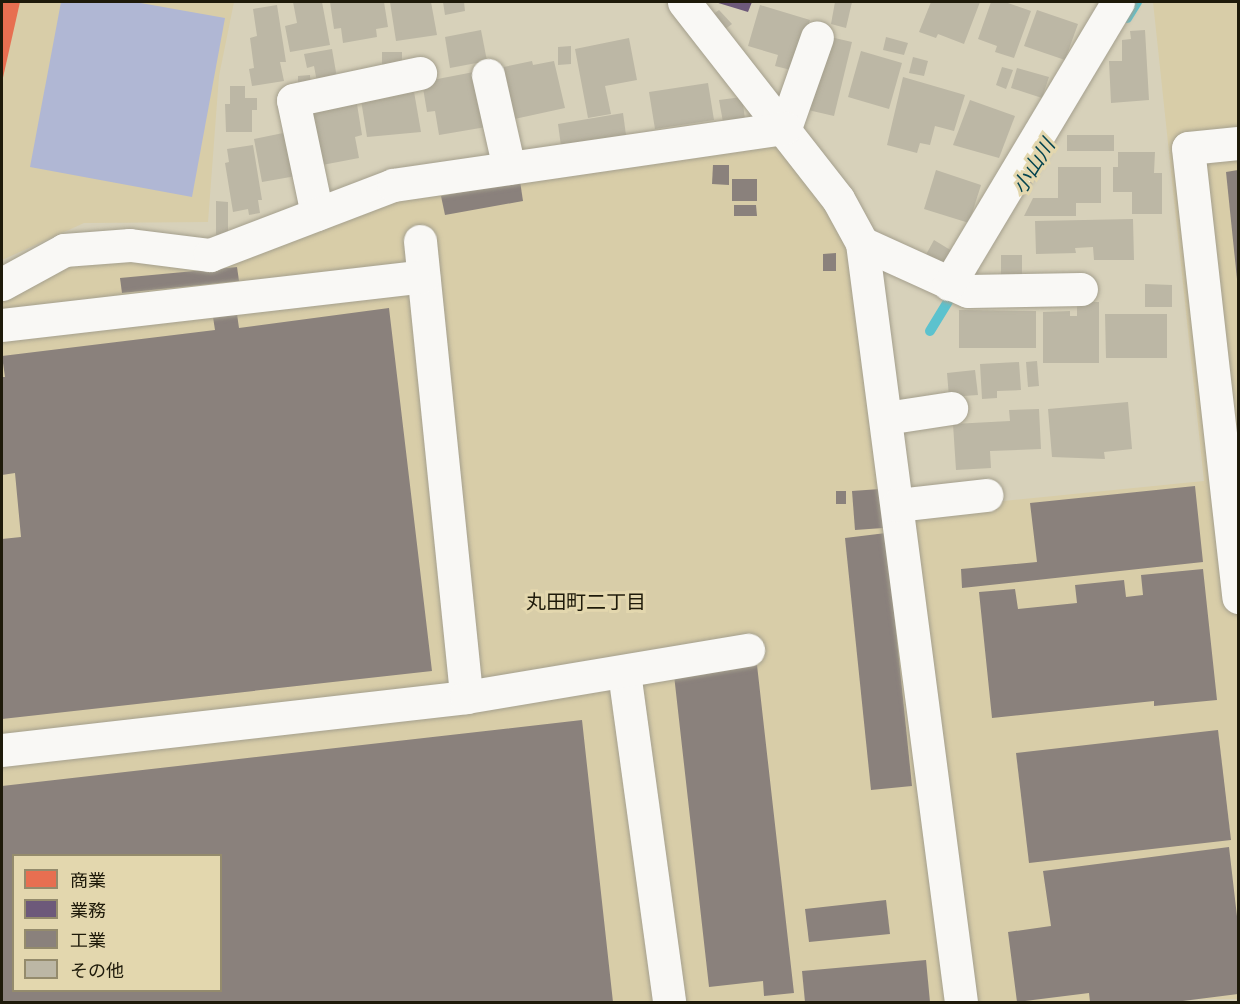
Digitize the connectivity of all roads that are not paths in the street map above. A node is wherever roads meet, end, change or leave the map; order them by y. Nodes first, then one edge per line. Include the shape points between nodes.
1 (684, 2) edge
2 (1118, 2) edge
3 (817, 37) dead end
4 (420, 73) dead end
5 (488, 75) dead end
6 (785, 128) junction
7 (1239, 143) edge
8 (508, 168) junction
9 (317, 214) junction
10 (1010, 225) dead end
11 (420, 242) dead end
12 (862, 243) junction
13 (423, 276) junction
14 (2, 284) edge
15 (958, 287) junction
16 (1081, 289) dead end
17 (2, 325) edge
18 (951, 408) dead end
19 (886, 418) junction
20 (986, 495) dead end
21 (897, 505) junction
22 (1239, 597) edge
23 (748, 650) dead end
24 (624, 672) junction
25 (466, 697) junction
26 (2, 750) edge
27 (669, 1002) edge
28 (961, 1002) edge

1 - 6 street
2 - 15 street
3 - 6 street
4 - 9 street via 293,100
5 - 8 street
6 - 8 street
6 - 12 street via 838,199
7 - 22 street via 1188,148
8 - 9 street via 393,185
9 - 14 street via 210,255 130,245 64,250
10 - 15 street
11 - 13 street
12 - 15 street
12 - 19 street
13 - 17 street
13 - 25 street
15 - 16 street
18 - 19 street
19 - 21 street
20 - 21 street
21 - 28 street
23 - 24 street
24 - 25 street
24 - 27 street
25 - 26 street

